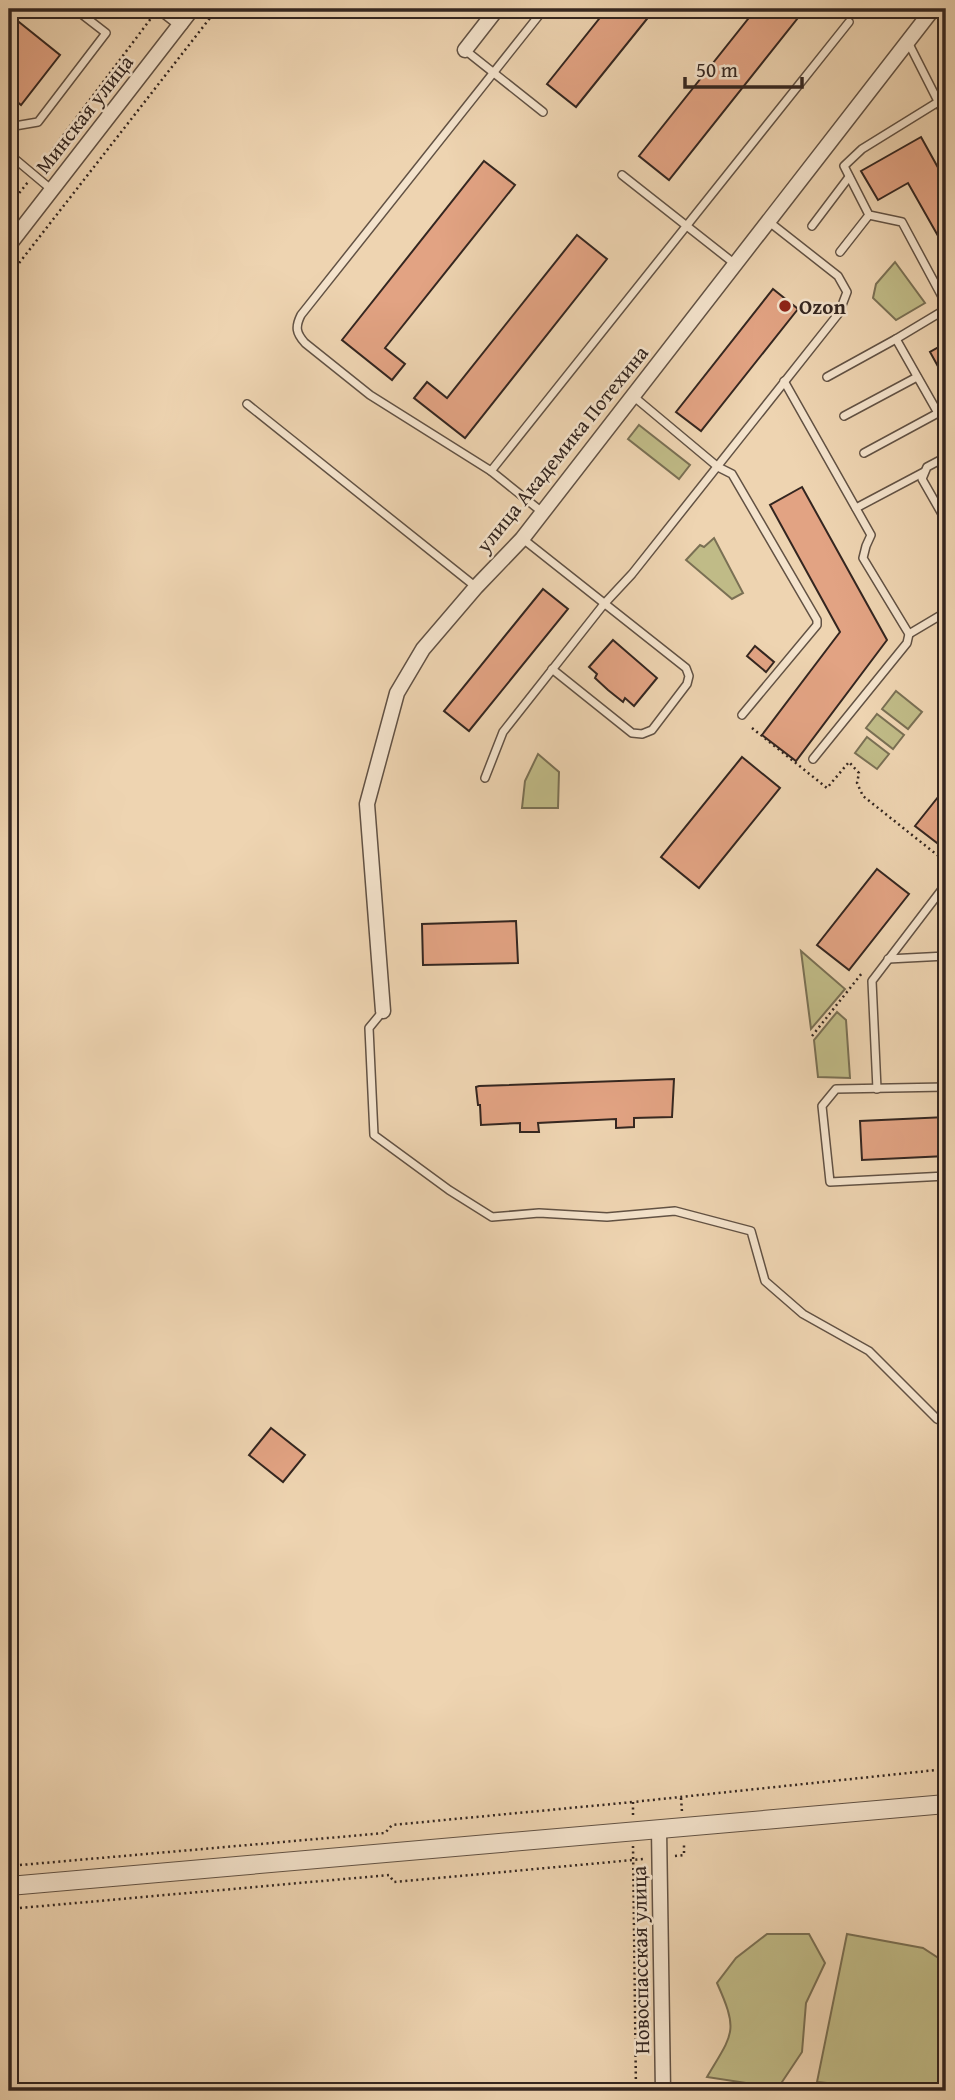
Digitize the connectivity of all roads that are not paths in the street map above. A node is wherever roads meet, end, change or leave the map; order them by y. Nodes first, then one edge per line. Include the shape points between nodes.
1 (75, 9) edge
2 (161, 9) edge
3 (192, 9) edge
4 (497, 9) edge
5 (544, 9) edge
6 (933, 9) edge
7 (849, 22) dead end
8 (181, 23) junction
9 (908, 42) junction
10 (465, 50) joint
11 (494, 72) junction
12 (938, 102) junction
13 (543, 112) dead end
14 (946, 117) edge
15 (9, 127) edge
16 (9, 154) edge
17 (622, 175) dead end
18 (849, 177) junction
19 (52, 190) junction
20 (869, 215) junction
21 (768, 221) junction
22 (686, 226) junction
23 (811, 226) dead end
24 (9, 245) edge
25 (840, 252) dead end
26 (735, 265) junction
27 (946, 306) edge
28 (896, 339) junction
29 (827, 377) dead end
30 (917, 377) junction
31 (783, 381) junction
32 (633, 396) junction
33 (247, 404) dead end
34 (946, 408) edge
35 (938, 413) junction
36 (845, 416) dead end
37 (864, 453) dead end
38 (946, 457) edge
39 (718, 467) junction
40 (491, 471) junction
41 (924, 472) junction
42 (856, 508) junction
43 (542, 513) junction
44 (946, 521) edge
45 (522, 539) junction
46 (476, 587) junction
47 (604, 604) junction
48 (946, 612) edge
49 (909, 634) junction
50 (552, 669) junction
51 (742, 715) dead end
52 (813, 759) dead end
53 (485, 778) dead end
54 (946, 884) edge
55 (946, 956) edge
56 (888, 960) junction
57 (383, 1011) joint
58 (946, 1087) edge
59 (877, 1089) junction
60 (946, 1175) edge
61 (946, 1423) edge
62 (946, 1804) edge
63 (659, 1829) junction
64 (9, 1886) edge
65 (663, 2091) edge

1 - 15 lane via 106,33 38,122
2 - 8 street
3 - 8 street, Минская улица
4 - 10 street
5 - 11 lane
6 - 9 street, улица Академика Потехина
7 - 22 lane
8 - 19 street, Минская улица
9 - 12 lane
9 - 21 street, улица Академика Потехина
10 - 11 lane
11 - 13 lane
11 - 40 lane via 296,324 305,344 370,395
12 - 14 lane
12 - 18 lane via 862,149 844,166
16 - 19 lane
17 - 22 lane
18 - 20 lane
18 - 23 lane
19 - 24 street, Минская улица
20 - 25 lane
20 - 27 lane via 902,222
21 - 26 street, улица Академика Потехина
21 - 31 lane via 838,276 847,292 839,313
22 - 26 lane
22 - 40 lane
26 - 32 street, улица Академика Потехина
27 - 28 lane
28 - 29 lane
28 - 30 lane
30 - 35 lane
30 - 36 lane
31 - 39 lane
31 - 42 lane
32 - 39 lane
32 - 43 street, улица Академика Потехина
33 - 46 lane
34 - 35 lane
35 - 37 lane
38 - 41 lane
39 - 47 lane
39 - 51 lane via 732,474 817,620
40 - 43 lane
41 - 42 lane
41 - 44 lane via 922,480
42 - 49 lane via 871,535 863,558
43 - 45 street, улица Академика Потехина
45 - 46 street, улица Академика Потехина
45 - 47 lane
46 - 57 street, улица Академика Потехина via 423,649 397,693 367,804
47 - 50 lane
47 - 50 lane via 686,668 687,684 652,730 632,733
48 - 49 lane
49 - 52 lane via 907,643
50 - 53 lane via 503,732
54 - 56 lane
55 - 56 lane
56 - 59 lane via 872,981
57 - 61 lane via 369,1028 374,1135 449,1190 492,1217 539,1213 607,1217 676,1211 751,1231 765,1281 803,1314 869,1351
58 - 59 lane
59 - 60 lane via 836,1089 822,1106 830,1182
62 - 63 street
63 - 64 street
63 - 65 street, Новоспасская улица

